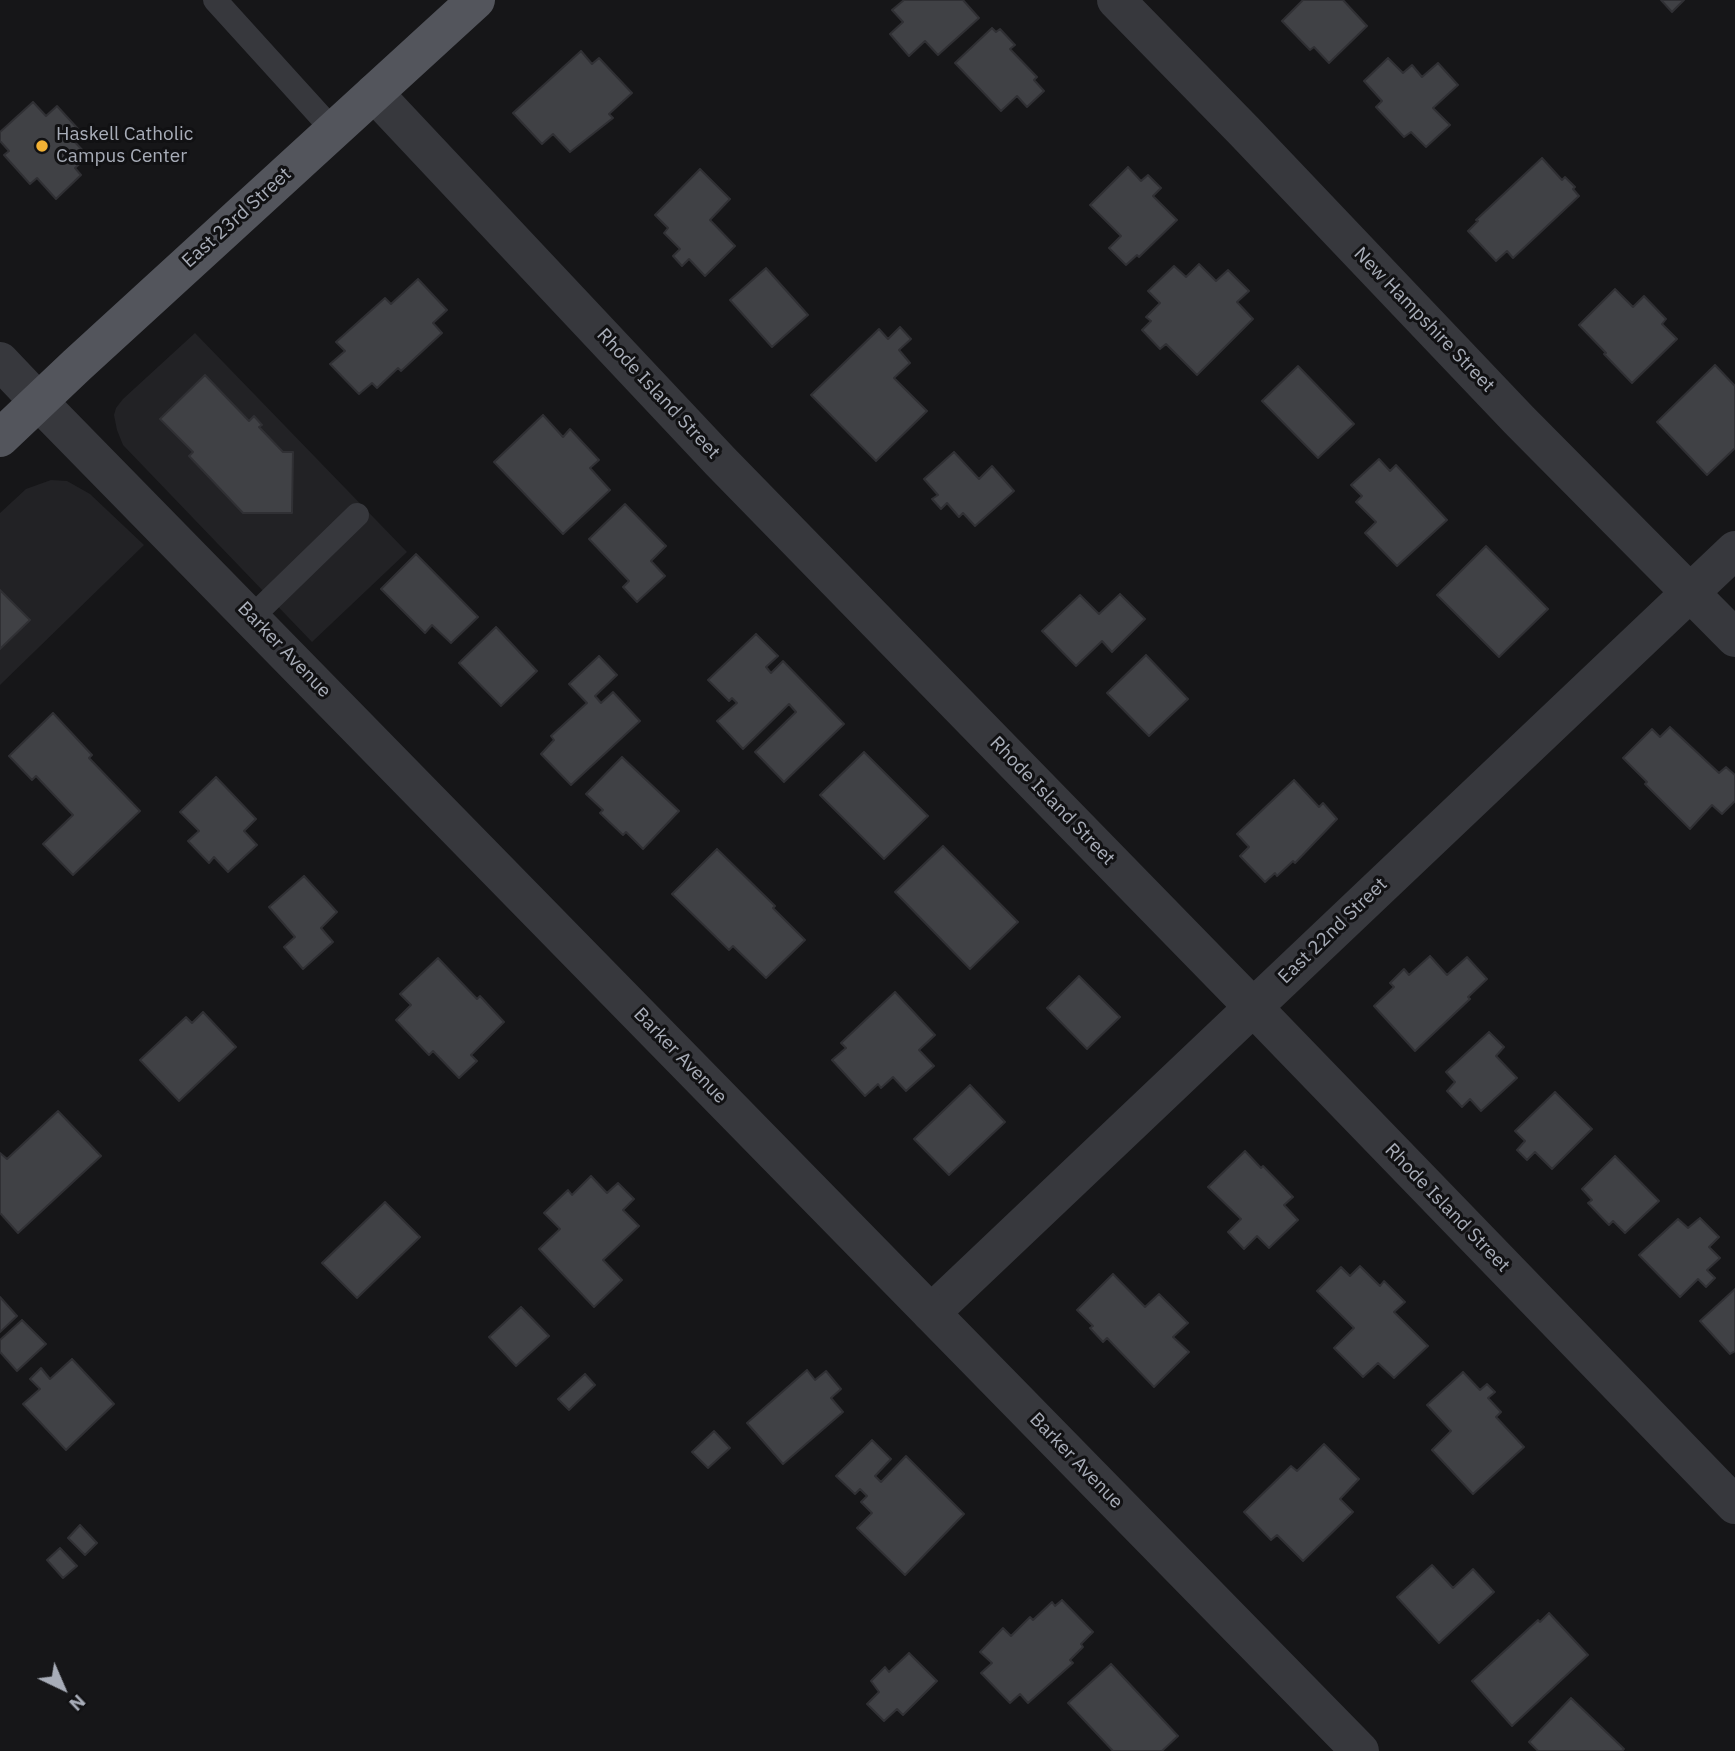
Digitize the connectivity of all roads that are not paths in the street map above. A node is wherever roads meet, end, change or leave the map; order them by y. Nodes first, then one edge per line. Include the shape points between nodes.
1 (215, 0) edge
2 (476, 0) edge
3 (1116, 0) edge
4 (374, 93) junction
5 (334, 130) junction
6 (0, 361) edge
7 (38, 401) junction
8 (0, 438) edge
9 (357, 516) dead end
10 (1735, 550) edge
11 (1691, 592) junction
12 (252, 617) junction
13 (1735, 638) edge
14 (1253, 1007) junction
15 (931, 1313) junction
16 (1735, 1505) edge
17 (1360, 1751) edge

1 - 5 lane
2 - 4 main road, East 23rd Street
3 - 11 street, New Hampshire Street via 1519,420
4 - 5 main road, East 23rd Street
4 - 14 street, Rhode Island Street via 720,461
5 - 7 main road, East 23rd Street
6 - 7 street, Barker Avenue
7 - 8 main road, East 23rd Street
7 - 12 street, Barker Avenue
9 - 12 lane
10 - 11 street, East 22nd Street
11 - 13 street, New Hampshire Street
11 - 14 street, East 22nd Street
12 - 15 street, Barker Avenue
14 - 15 street, East 22nd Street
14 - 16 street, Rhode Island Street
15 - 17 street, Barker Avenue

